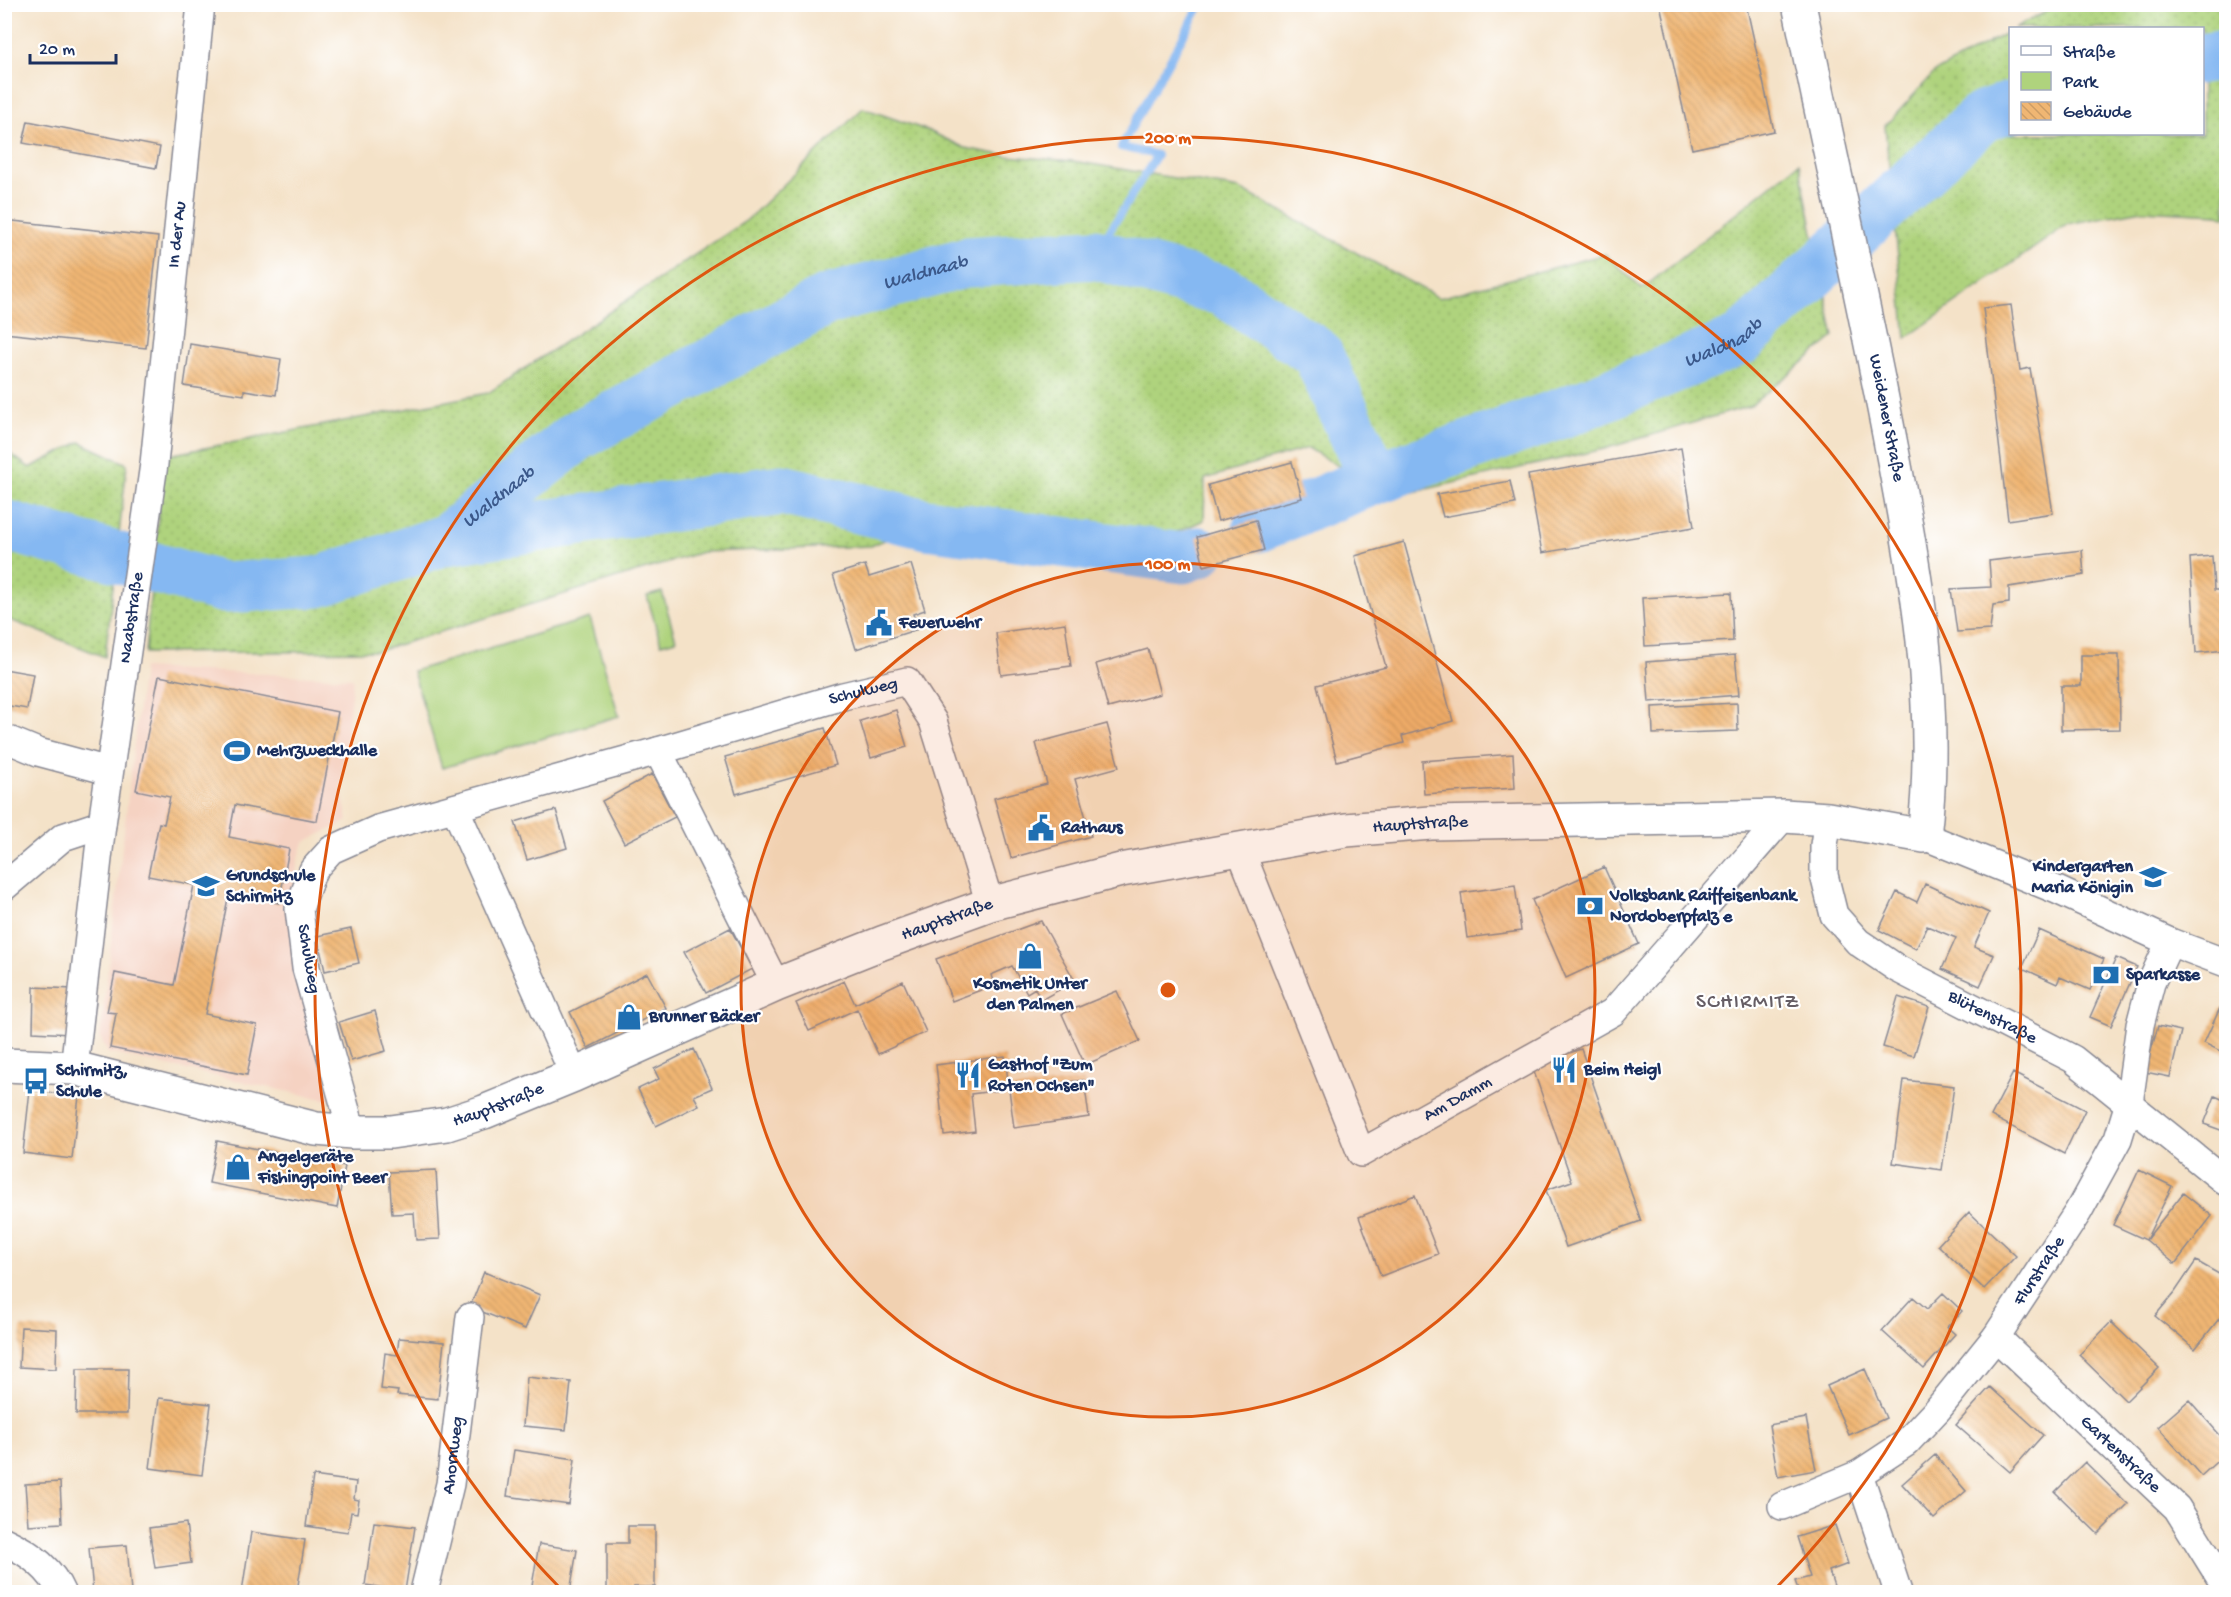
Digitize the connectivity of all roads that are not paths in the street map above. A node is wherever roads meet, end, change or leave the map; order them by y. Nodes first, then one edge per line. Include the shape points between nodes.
1 (201, 4) edge
2 (1799, 4) edge
3 (154, 464) joint
4 (4, 738) edge
5 (658, 751) junction
6 (109, 771) junction
7 (455, 808) junction
8 (1784, 816) junction
9 (1828, 819) junction
10 (102, 824) junction
11 (1924, 837) junction
12 (1240, 849) junction
13 (4, 887) edge
14 (990, 904) junction
15 (2169, 942) junction
16 (2226, 963) edge
17 (776, 985) junction
18 (4, 1065) edge
19 (74, 1068) junction
20 (574, 1075) junction
21 (2129, 1103) junction
22 (352, 1132) junction
23 (2226, 1182) edge
24 (470, 1317) dead end
25 (1996, 1337) junction
26 (1860, 1474) junction
27 (1782, 1506) dead end
28 (4, 1542) edge
29 (2226, 1587) edge
30 (61, 1593) edge
31 (424, 1593) edge
32 (1898, 1593) edge

1 - 3 street, In der Au
2 - 11 street, Weidener Straße via 1875,360 1915,571 1926,665 1930,767
3 - 6 street, Naabstraße
4 - 6 street via 38,752
5 - 7 street, Schulweg
5 - 14 street, Schulweg via 843,696 908,681 933,721
5 - 17 street
6 - 10 street, Naabstraße
7 - 20 street
7 - 22 street, Schulweg via 378,829 331,850 313,870 299,909 306,968
8 - 9 street, Hauptstraße
8 - 12 street, Hauptstraße via 1431,823 1346,830
8 - 12 street, Am Damm via 1613,1012 1361,1153
9 - 11 street, Hauptstraße
9 - 21 street, Blütenstraße via 1824,875 1834,915 1858,942 1898,969 2073,1059
10 - 13 street via 63,837
10 - 19 street, Naabstraße
11 - 15 street via 2057,890
12 - 14 street, Hauptstraße via 1121,870
14 - 17 street, Hauptstraße
15 - 16 street
15 - 21 street, Flurstraße via 2151,983 2140,1025
17 - 20 street, Hauptstraße
18 - 19 street, Hauptstraße
19 - 22 street, Hauptstraße via 316,1129
20 - 22 street, Hauptstraße via 447,1124 391,1132
21 - 23 street, Blütenstraße
21 - 25 street, Flurstraße via 2118,1139 2078,1212
24 - 31 street, Ahornweg via 450,1484
25 - 26 street, Flurstraße via 1906,1443
25 - 29 street, Gartenstraße via 2177,1508
26 - 27 street, Flurstraße
26 - 32 street
28 - 30 street via 23,1550 56,1579

